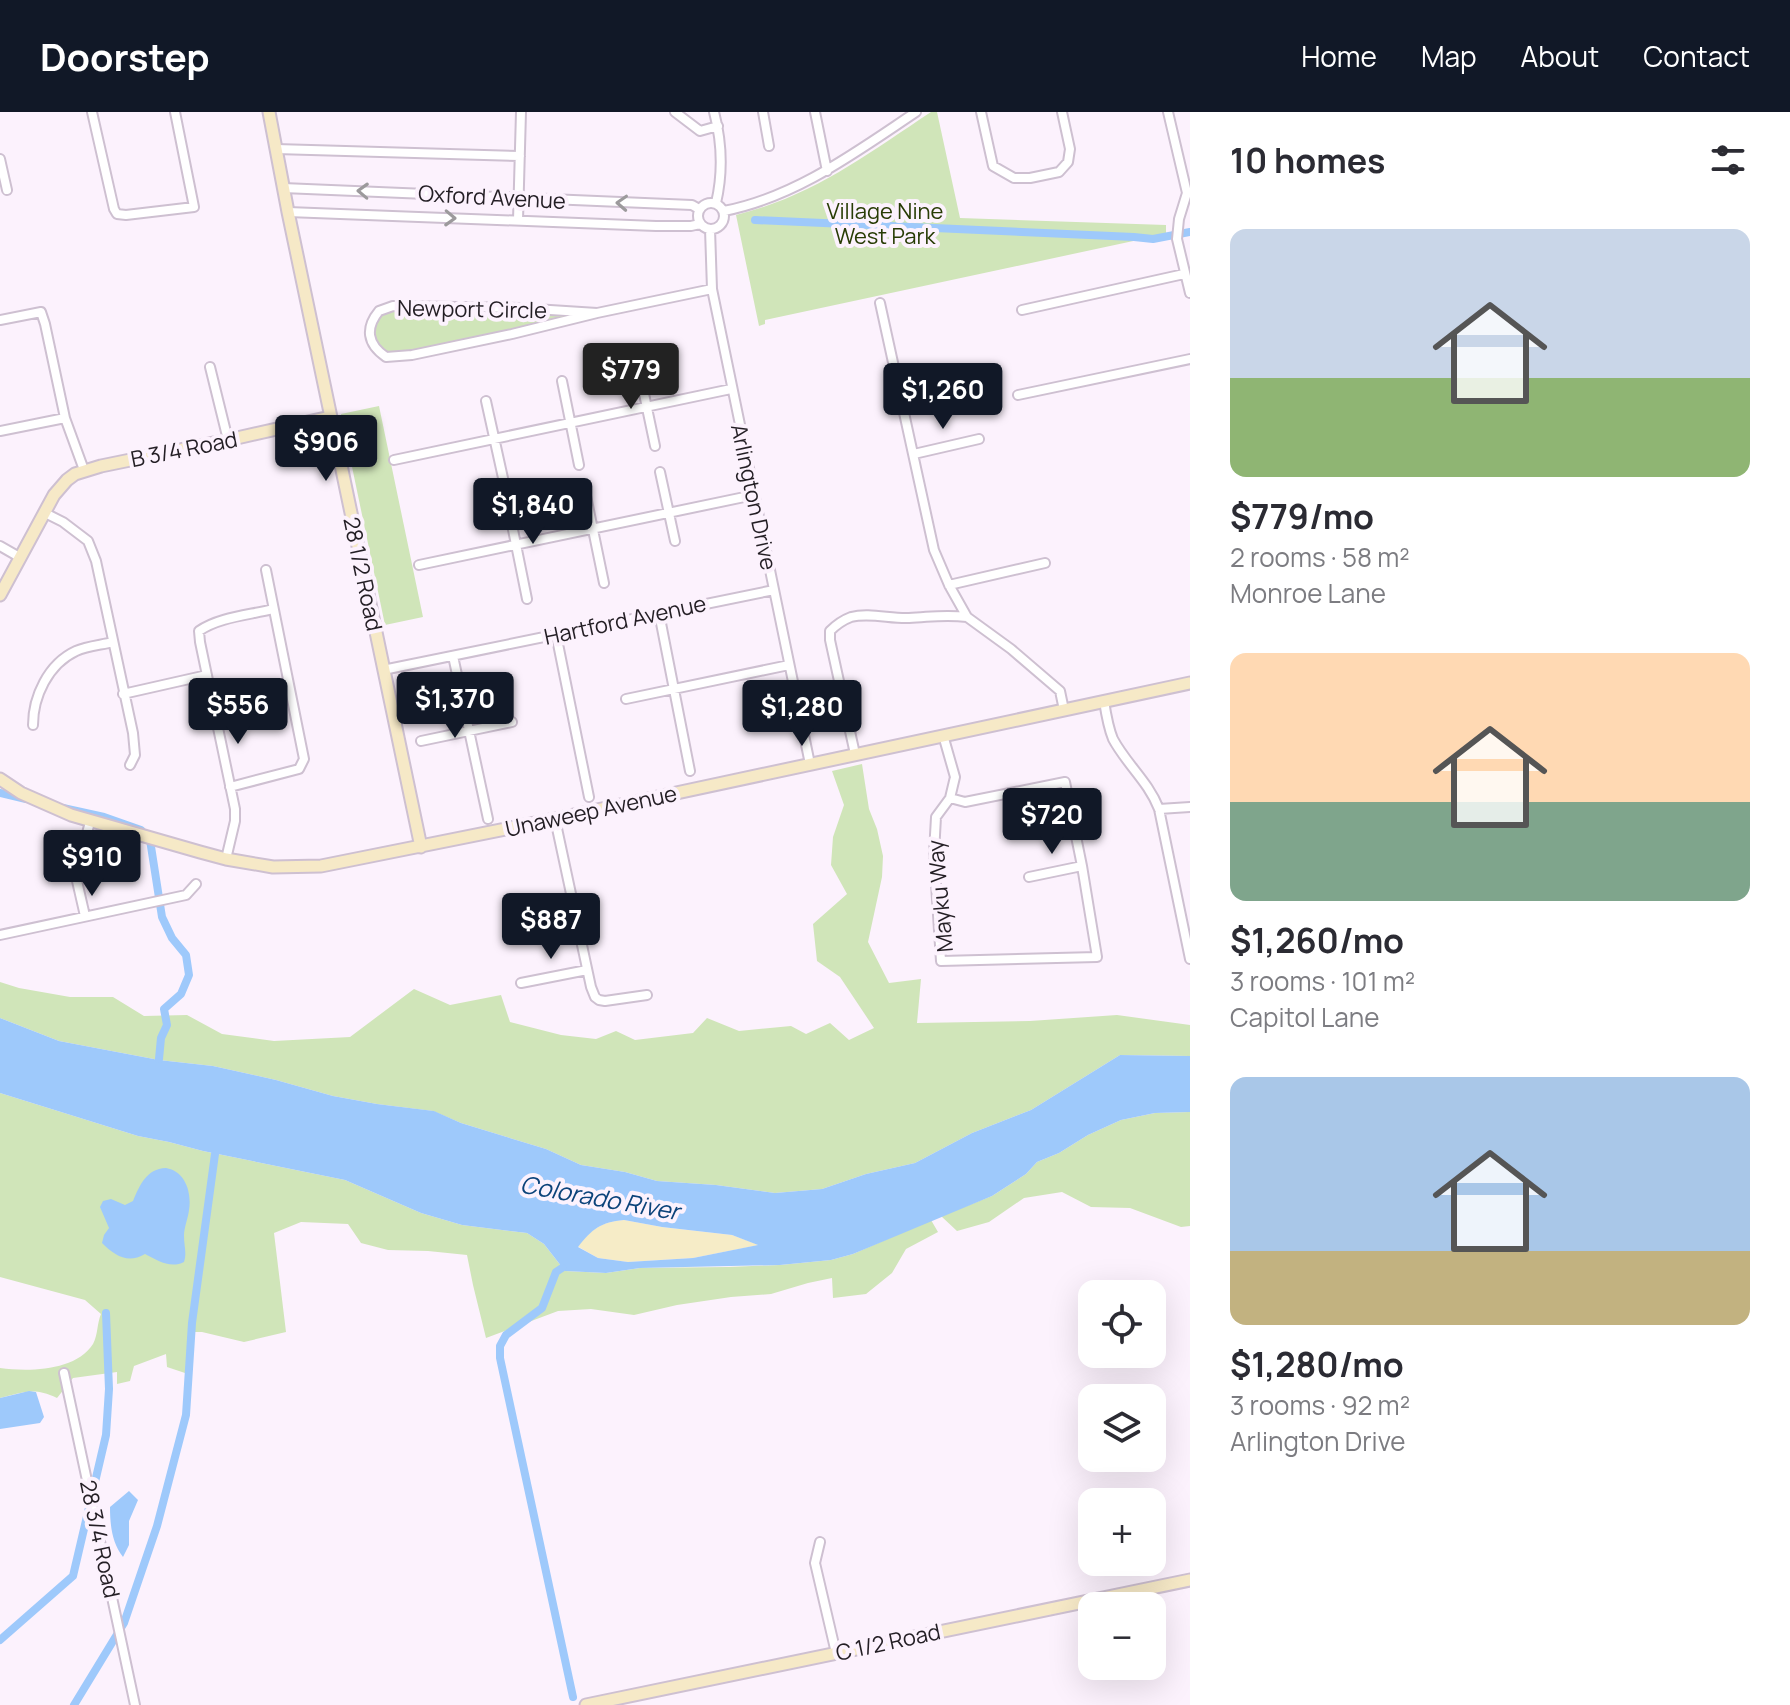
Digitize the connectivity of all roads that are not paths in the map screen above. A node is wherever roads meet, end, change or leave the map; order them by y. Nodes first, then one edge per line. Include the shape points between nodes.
1 (92, 112) edge
2 (175, 112) edge
3 (269, 112) edge
4 (521, 112) edge
5 (675, 112) edge
6 (714, 112) edge
7 (763, 112) edge
8 (815, 112) edge
9 (897, 112) edge
10 (916, 112) edge
11 (981, 112) edge
12 (1062, 112) edge
13 (1168, 112) edge
14 (900, 123) junction
15 (718, 126) junction
16 (769, 146) dead end
17 (276, 149) junction
18 (520, 156) junction
19 (0, 159) edge
20 (827, 171) junction
21 (283, 188) junction
22 (7, 190) dead end
23 (518, 198) junction
24 (716, 203) junction
25 (699, 209) junction
26 (724, 211) junction
27 (288, 212) junction
28 (518, 220) junction
29 (700, 224) junction
30 (710, 229) junction
31 (1184, 274) junction
32 (712, 289) junction
33 (1190, 293) edge
34 (880, 303) dead end
35 (1022, 310) dead end
36 (597, 313) junction
37 (0, 320) edge
38 (1190, 359) edge
39 (210, 367) dead end
40 (639, 370) dead end
41 (562, 381) dead end
42 (731, 389) junction
43 (1018, 395) dead end
44 (486, 401) dead end
45 (647, 407) junction
46 (330, 417) junction
47 (65, 418) junction
48 (571, 423) junction
49 (0, 431) edge
50 (494, 439) junction
51 (979, 439) dead end
52 (228, 440) junction
53 (655, 446) dead end
54 (914, 454) junction
55 (394, 460) dead end
56 (579, 465) dead end
57 (84, 470) junction
58 (660, 472) dead end
59 (503, 478) dead end
60 (584, 486) dead end
61 (754, 495) junction
62 (507, 500) dead end
63 (45, 513) junction
64 (669, 513) junction
65 (592, 529) junction
66 (675, 541) dead end
67 (516, 545) junction
68 (0, 546) edge
69 (21, 558) junction
70 (1045, 563) dead end
71 (419, 565) dead end
72 (266, 570) dead end
73 (604, 583) dead end
74 (949, 585) junction
75 (774, 590) junction
76 (0, 595) edge
77 (527, 599) dead end
78 (273, 609) junction
79 (659, 613) junction
80 (967, 617) junction
81 (556, 634) junction
82 (113, 642) junction
83 (453, 656) junction
84 (789, 665) junction
85 (383, 670) junction
86 (207, 675) junction
87 (1190, 683) edge
88 (674, 689) junction
89 (123, 694) junction
90 (626, 699) dead end
91 (1104, 701) junction
92 (1064, 710) junction
93 (512, 722) dead end
94 (33, 725) dead end
95 (469, 731) junction
96 (943, 735) junction
97 (421, 741) dead end
98 (855, 754) junction
99 (810, 764) junction
100 (130, 765) dead end
101 (690, 771) dead end
102 (0, 779) edge
103 (230, 787) junction
104 (589, 797) dead end
105 (950, 798) junction
106 (1190, 807) edge
107 (1159, 809) junction
108 (488, 819) dead end
109 (555, 819) junction
110 (90, 822) junction
111 (421, 847) junction
112 (226, 859) junction
113 (1082, 866) junction
114 (1029, 877) dead end
115 (196, 884) dead end
116 (85, 916) junction
117 (0, 935) edge
118 (1190, 959) edge
119 (587, 970) junction
120 (521, 983) dead end
121 (647, 995) dead end
122 (64, 1373) dead end
123 (820, 1542) dead end
124 (1190, 1580) edge
125 (836, 1653) junction
126 (135, 1705) edge
127 (586, 1705) edge

1 - 2 street via 114,209 126,215 194,207
3 - 17 street, 28 1/2 Road
4 - 18 street
5 - 15 street via 700,131
6 - 15 street
7 - 16 street
8 - 20 street
9 - 14 street
10 - 14 street
11 - 12 street via 993,166 1014,178 1059,172 1068,162
13 - 31 street via 1187,193 1177,239
14 - 20 street
15 - 24 street
17 - 18 street
17 - 21 street, 28 1/2 Road
18 - 23 street
19 - 22 street
20 - 26 street via 785,192
23 -> 21 street, Oxford Avenue
21 - 27 street, 28 1/2 Road
25 -> 23 street, Oxford Avenue
23 - 28 street
24 - 25 street
24 - 26 street
25 - 29 street
26 - 30 street via 721,225
27 -> 28 street, Oxford Avenue
27 - 46 street, 28 1/2 Road
28 - 29 street, Oxford Avenue
29 - 30 street
30 - 32 street, Arlington Drive
31 - 33 street
31 - 35 street
32 - 36 street, Newport Circle
32 - 42 street, Arlington Drive
34 - 54 street
36 - 36 street, Newport Circle via 393,306 379,311 369,333 381,354 396,358
37 - 47 street via 41,312
38 - 43 street
39 - 52 street
40 - 45 street
41 - 48 street
42 - 45 street
42 - 61 street, Arlington Drive
44 - 50 street
45 - 48 street
45 - 53 street
46 - 52 street, B 3/4 Road
46 - 85 street, 28 1/2 Road
47 - 49 street
47 - 57 street
48 - 50 street
48 - 56 street
50 - 55 street
50 - 59 street
51 - 54 street
52 - 57 street, B 3/4 Road
54 - 74 street via 934,550
57 - 63 street via 67,480
58 - 64 street
60 - 65 street
61 - 64 street
61 - 75 street, Arlington Drive
62 - 67 street
63 - 69 street
63 - 82 street via 88,541
64 - 65 street
64 - 66 street
65 - 67 street
65 - 73 street
67 - 71 street
67 - 77 street
68 - 69 street
69 - 76 street
70 - 74 street
72 - 78 street
74 - 80 street
75 - 79 street, Hartford Avenue
75 - 84 street, Arlington Drive
78 - 86 street via 199,631
78 - 103 street via 303,764 288,773
79 - 81 street, Hartford Avenue
79 - 88 street
80 - 92 street via 1060,691
80 - 98 street via 863,615 830,631
81 - 83 street, Hartford Avenue
81 - 104 street
82 - 89 street
82 - 94 street via 78,650 57,664 34,708
83 - 85 street, Hartford Avenue
83 - 95 street
84 - 88 street
84 - 99 street, Arlington Drive
85 - 111 street, 28 1/2 Road
86 - 89 street
86 - 103 street
87 - 91 street, Unaweep Avenue
88 - 90 street
88 - 101 street
89 - 100 street via 133,733 135,755
91 - 92 street, Unaweep Avenue
91 - 107 street via 1113,737
92 - 96 street, Unaweep Avenue
93 - 95 street
95 - 97 street
95 - 108 street
96 - 98 street, Unaweep Avenue
96 - 105 street, Mayku Way via 955,777
98 - 99 street, Unaweep Avenue
99 - 109 street, Unaweep Avenue
102 - 110 street, Unaweep Avenue
103 - 112 street via 235,821
105 - 113 street via 965,802 1065,782
105 - 113 street, Mayku Way via 936,817 934,853 941,961 1097,957
106 - 107 street
107 - 118 street
109 - 111 street, Unaweep Avenue
109 - 119 street
110 - 112 street, Unaweep Avenue
110 - 116 street via 77,870
111 - 112 street, Unaweep Avenue via 321,866 273,867
113 - 114 street
115 - 116 street via 186,895
116 - 117 street
119 - 120 street
119 - 121 street via 599,1000
122 - 126 street, 28 3/4 Road
123 - 125 street via 815,1563
124 - 125 street, C 1/2 Road
125 - 127 street, C 1/2 Road

